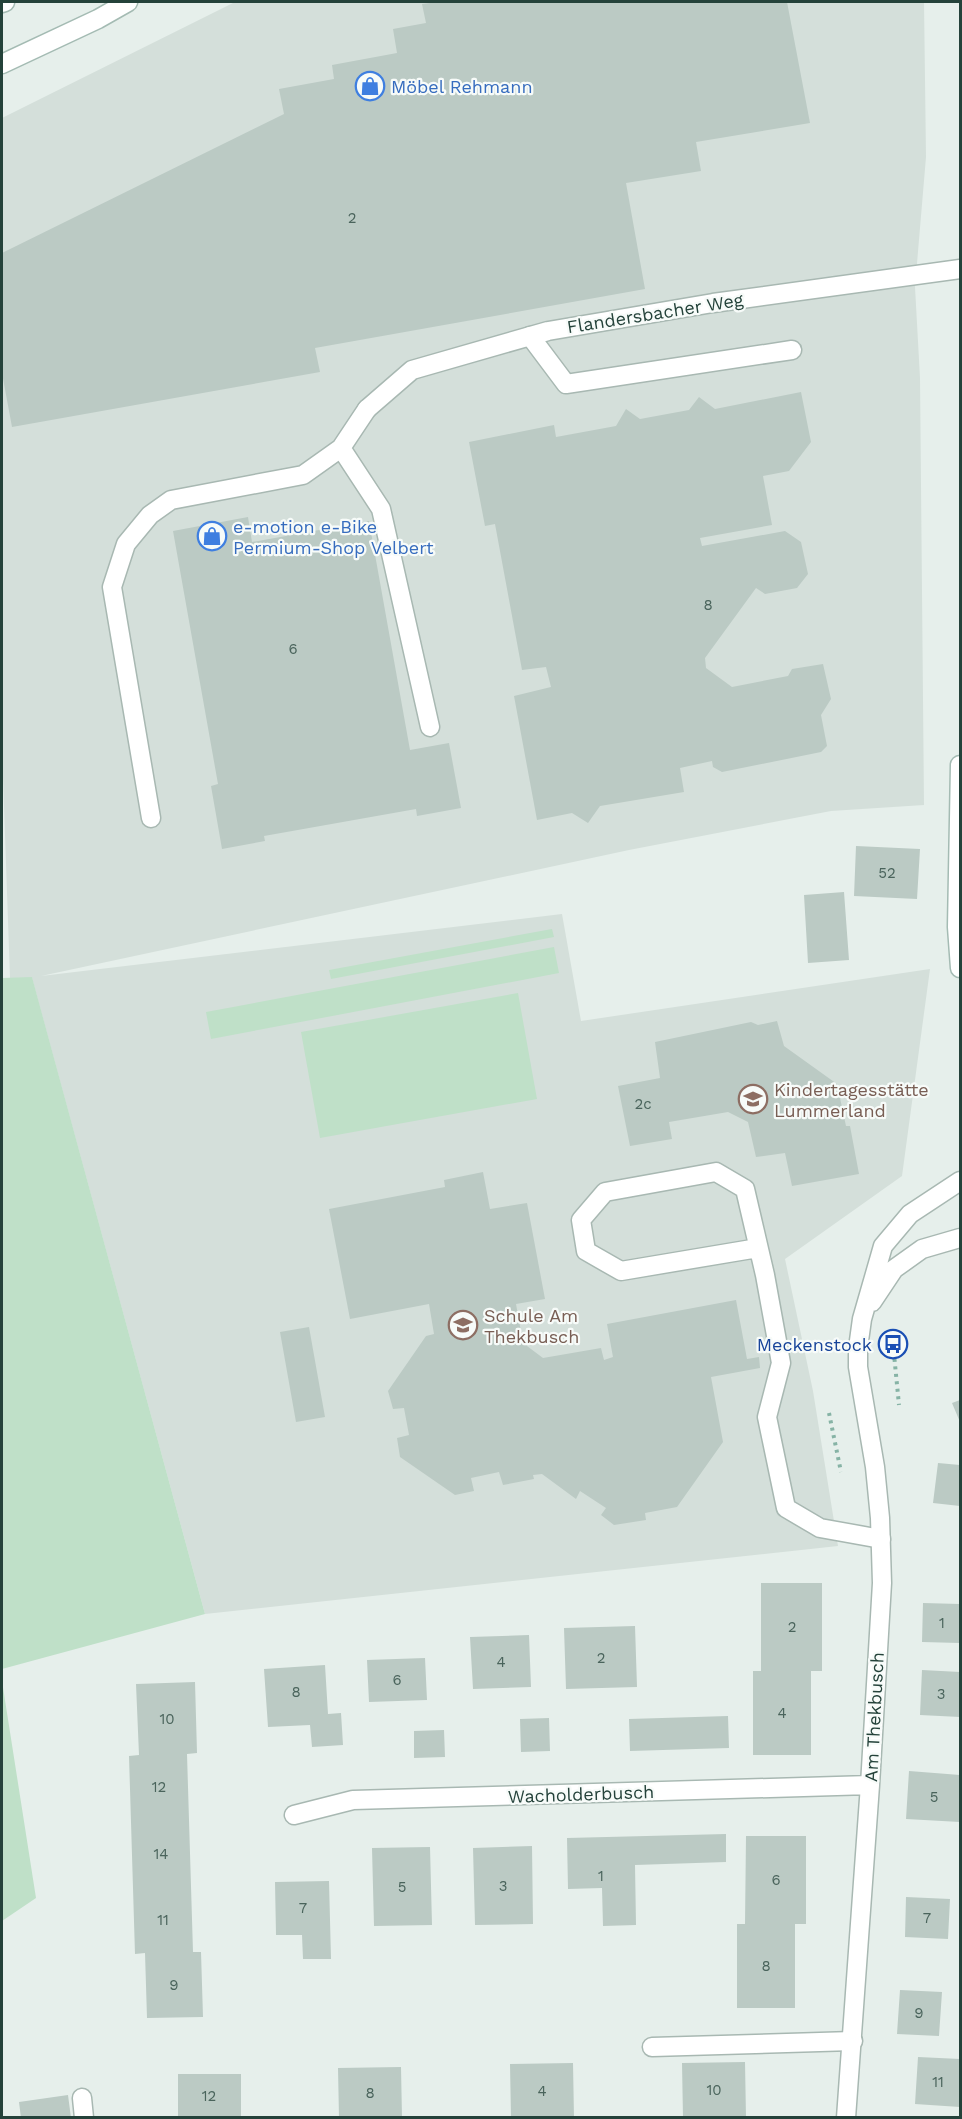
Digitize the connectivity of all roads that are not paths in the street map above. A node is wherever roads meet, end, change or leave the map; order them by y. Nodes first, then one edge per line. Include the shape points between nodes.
1 (128, 2) edge
2 (2, 64) edge
3 (960, 269) edge
4 (530, 336) junction
5 (792, 350) dead end
6 (341, 448) junction
7 (430, 727) dead end
8 (960, 765) edge
9 (151, 818) dead end
10 (960, 968) edge
11 (960, 1180) edge
12 (960, 1238) edge
13 (758, 1248) junction
14 (862, 1319) junction
15 (881, 1539) junction
16 (870, 1785) junction
17 (294, 1815) dead end
18 (853, 2041) junction
19 (652, 2047) dead end
20 (82, 2098) dead end
21 (84, 2118) edge
22 (846, 2118) edge

1 - 2 street
3 - 4 street, Flandersbacher Weg via 713,303
4 - 5 street via 566,384
4 - 6 street, Flandersbacher Weg via 412,370 367,409
6 - 7 street via 381,509
6 - 9 street via 303,475 171,500 150,515 126,544 112,587
8 - 10 street
11 - 14 street, Am Thekbusch via 910,1214 883,1246
12 - 14 street, Am Thekbusch via 922,1249 894,1269
13 - 13 street via 745,1189 716,1172 605,1192 580,1220 586,1251 621,1271
13 - 15 street via 781,1363 767,1417 786,1508 820,1528
14 - 15 street, Am Thekbusch via 858,1366 875,1467
15 - 16 street, Am Thekbusch
16 - 17 street, Wacholderbusch via 353,1800
16 - 18 street, Am Thekbusch
18 - 19 street
18 - 22 street, Am Thekbusch
20 - 21 street

